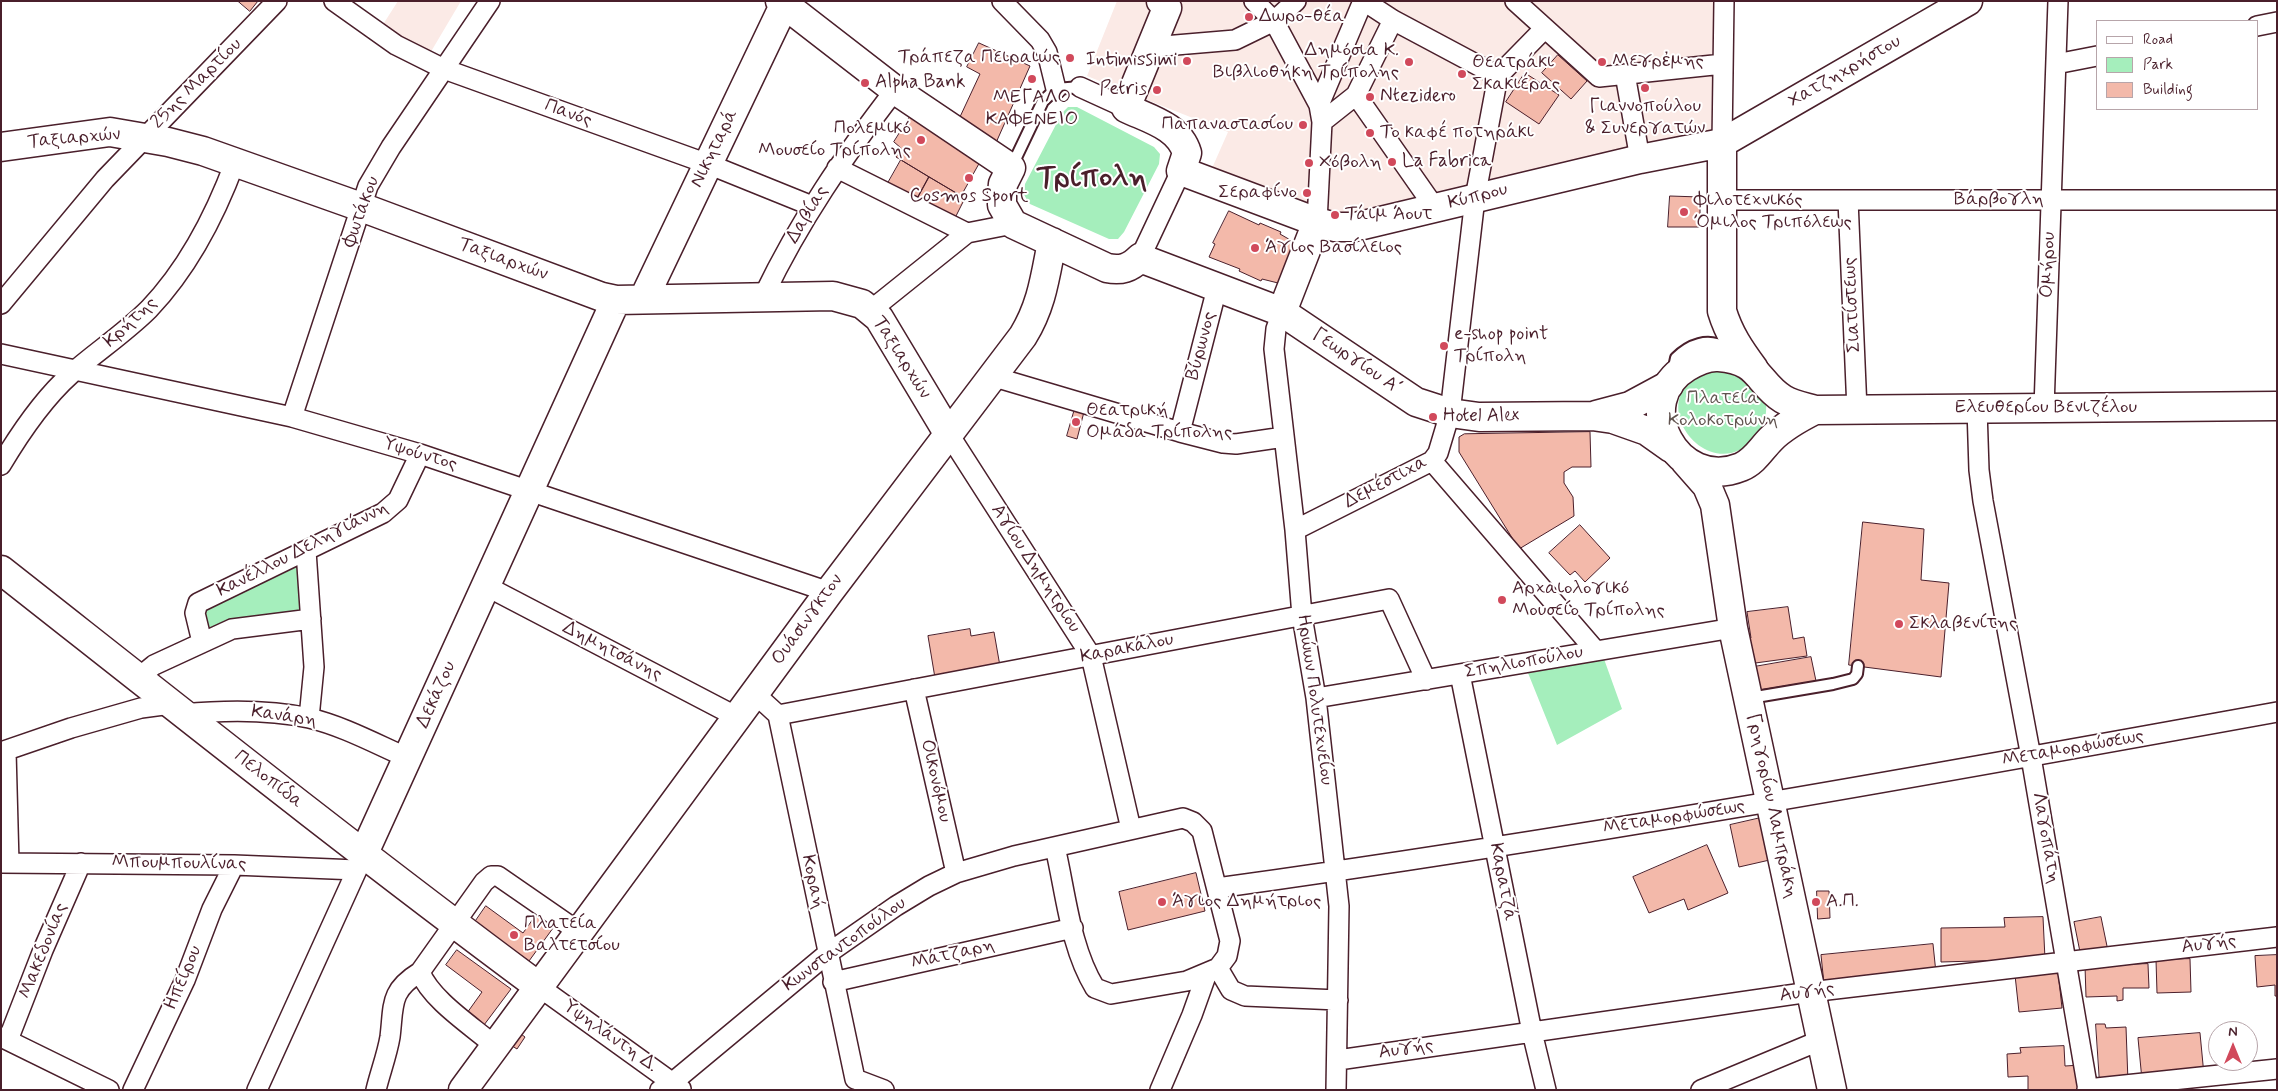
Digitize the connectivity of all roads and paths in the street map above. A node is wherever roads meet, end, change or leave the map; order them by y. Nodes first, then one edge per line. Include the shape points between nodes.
1 (277, 1) edge
2 (334, 1) edge
3 (490, 1) edge
4 (1002, 1) edge
5 (1254, 1) edge
6 (1296, 1) edge
7 (1364, 1) edge
8 (1515, 1) edge
9 (1724, 1) edge
10 (1968, 1) edge
11 (2058, 1) edge
12 (783, 2) edge
13 (1166, 3) edge
14 (1393, 20) junction
15 (1274, 21) junction
16 (2277, 22) edge
17 (2258, 26) edge
18 (1545, 28) junction
19 (1152, 46) junction
20 (2096, 56) edge
21 (1723, 64) junction
22 (2056, 64) junction
23 (444, 69) junction
24 (1625, 74) junction
25 (1498, 76) junction
26 (1080, 87) joint
27 (1056, 89) junction
28 (895, 90) junction
29 (1356, 95) junction
30 (1126, 108) junction
31 (1320, 114) junction
32 (144, 137) junction
33 (1722, 143) junction
34 (1, 147) edge
35 (1640, 159) junction
36 (235, 162) junction
37 (708, 164) junction
38 (836, 168) junction
39 (1011, 168) junction
40 (1181, 171) junction
41 (1475, 198) junction
42 (1721, 200) junction
43 (1848, 200) junction
44 (2052, 200) junction
45 (2277, 200) edge
46 (812, 206) junction
47 (361, 207) junction
48 (1435, 208) junction
49 (1317, 222) junction
50 (1013, 224) junction
51 (967, 233) junction
52 (1052, 242) junction
53 (1140, 258) junction
54 (1217, 288) junction
55 (764, 295) junction
56 (644, 298) junction
57 (616, 300) junction
58 (1, 304) edge
59 (871, 310) junction
60 (1282, 312) junction
61 (1, 354) edge
62 (74, 371) junction
63 (1753, 371) junction
64 (991, 376) junction
65 (1671, 383) junction
66 (2277, 406) edge
67 (2044, 408) junction
68 (1977, 409) junction
69 (1815, 410) junction
70 (1857, 410) junction
71 (1450, 413) junction
72 (1592, 416) junction
73 (292, 418) junction
74 (1180, 432) junction
75 (948, 433) junction
76 (1284, 437) junction
77 (1770, 440) junction
78 (420, 454) junction
79 (1678, 454) junction
80 (1432, 461) junction
81 (1, 465) edge
82 (1742, 467) junction
83 (529, 490) junction
84 (1718, 520) junction
85 (1295, 530) junction
86 (306, 552) junction
87 (1, 570) edge
88 (486, 586) junction
89 (829, 592) junction
90 (1302, 616) junction
91 (311, 619) junction
92 (1733, 628) junction
93 (202, 642) junction
94 (1595, 650) junction
95 (1091, 656) junction
96 (1858, 666) dead end
97 (1460, 674) junction
98 (138, 678) junction
99 (1426, 680) junction
100 (914, 689) junction
101 (754, 694) junction
102 (1316, 698) junction
103 (1748, 698) junction
104 (177, 709) junction
105 (2277, 712) edge
106 (778, 715) junction
107 (737, 717) junction
108 (309, 718) junction
109 (4, 751) edge
110 (2031, 757) junction
111 (408, 758) junction
112 (1771, 802) junction
113 (1132, 829) junction
114 (1056, 847) junction
115 (1496, 847) junction
116 (360, 862) junction
117 (5, 863) edge
118 (81, 863) junction
119 (234, 865) junction
120 (1335, 872) junction
121 (956, 873) junction
122 (1217, 888) junction
123 (453, 923) junction
124 (1073, 928) junction
125 (579, 932) junction
126 (2277, 937) edge
127 (827, 954) junction
128 (2067, 962) junction
129 (1212, 970) junction
130 (420, 972) junction
131 (833, 982) junction
132 (538, 986) junction
133 (1810, 992) junction
134 (1338, 1000) junction
135 (1532, 1032) junction
136 (5, 1038) edge
137 (1821, 1040) junction
138 (495, 1046) junction
139 (1338, 1060) junction
140 (2277, 1069) edge
141 (851, 1084) edge
142 (672, 1087) edge
143 (2088, 1089) edge
144 (109, 1090) edge
145 (133, 1090) edge
146 (257, 1090) edge
147 (376, 1090) edge
148 (463, 1090) edge
149 (884, 1090) edge
150 (1160, 1090) edge
151 (1336, 1090) edge
152 (1546, 1090) edge
153 (1701, 1090) edge
154 (1832, 1090) edge

1 - 32 street, 25ης Μαρτίου
2 - 23 street, Πανός via 396,45
3 - 23 street, Φωτάκου
4 - 27 street via 1040,40 1047,52
5 - 15 street
6 - 15 street
7 - 14 street
7 - 31 street
8 - 18 street
9 - 21 street
10 - 33 main road, Χατζηχρήστου
11 - 22 street, Ομήρου
12 - 28 main road
12 - 37 main road, Νικηταρά
13 - 19 main road
14 - 25 street
14 - 29 street
15 - 19 street via 1235,40
15 - 31 street
16 - 17 street
18 - 24 street via 1599,77
18 - 25 street
19 - 30 main road
20 - 22 street
21 - 24 street
21 - 33 street
22 - 44 street, Ομήρου
23 - 37 street, Πανός
23 - 47 street, Φωτάκου via 375,173
24 - 35 street
25 - 41 street, Δεμέστιχα
26 - 27 lane
26 - 30 street
27 - 39 lane via 1043,101
28 - 38 street, Δαβίας
28 - 39 main road
29 - 31 street
29 - 48 street
30 - 40 main road via 1173,130 1187,153
31 - 49 street
32 - 34 main road, Ταξιαρχών via 110,132
32 - 36 main road, Ταξιαρχών
32 - 58 street, 25ης Μαρτίου via 75,213
33 - 35 main road, Κύπρου
33 - 42 main road
35 - 41 main road, Κύπρου
36 - 47 main road, Ταξιαρχών
36 - 62 street, Κρήτης via 213,217 167,289 126,330
37 - 46 street, Πανός
37 - 56 main road, Νικηταρά
38 - 46 street, Δαβίας
38 - 51 street
39 - 50 main road via 1002,194 1004,210
40 - 49 main road, Κύπρου
40 - 53 street
41 - 48 main road, Κύπρου
41 - 71 street, Δεμέστιχα
42 - 43 street, Βάρβογλη
42 - 63 main road via 1722,311 1727,329
43 - 44 street, Βάρβογλη
43 - 70 street, Σιατίστεως
44 - 45 street, Βάρβογλη
44 - 67 street, Ομήρου
46 - 55 street, Δαβίας
47 - 57 main road, Ταξιαρχών
47 - 73 street, Φωτάκου
48 - 49 main road, Κύπρου via 1355,227 1335,227
49 - 60 main road
50 - 51 street
50 - 52 main road
51 - 59 street
52 - 53 main road via 1117,270
52 - 64 main road, Ουάσινγκτον via 1034,319
53 - 54 main road, Γεωργίου Α΄
54 - 60 main road, Γεωργίου Α΄
54 - 74 street, Βύρωνος
55 - 56 main road, Ταξιαρχών
55 - 59 main road, Ταξιαρχών via 833,296
56 - 57 main road, Ταξιαρχών
57 - 83 main road, Δεκάζου
59 - 75 main road, Ταξιαρχών via 884,325
60 - 71 main road, Γεωργίου Α΄ via 1416,402
60 - 76 street, Ηρώων Πολυτεχνείου via 1274,348
61 - 62 street, Υψούντος
62 - 73 street, Υψούντος
62 - 81 street, Κρήτης via 28,424
63 - 65 main road via 1717,357 1698,360 1681,370
63 - 69 main road via 1782,398
63 - 77 main road via 1775,402 1776,421
64 - 74 street
64 - 75 main road, Ουάσινγκτον
65 - 72 main road, Γεωργίου Α΄ via 1630,406
65 - 79 main road via 1662,401 1661,417 1664,433
66 - 67 main road, Ελευθερίου Βενιζέλου
67 - 68 main road, Ελευθερίου Βενιζέλου
68 - 70 main road, Ελευθερίου Βενιζέλου
68 - 110 street, Λαγοπάτη via 1979,478
69 - 70 main road, Ελευθερίου Βενιζέλου
69 - 77 main road
71 - 72 main road, Γεωργίου Α΄ via 1479,417
71 - 80 street, Δεμέστιχα via 1441,445
72 - 79 main road, Γεωργίου Α΄ via 1613,419 1648,431
73 - 78 street, Υψούντος
74 - 76 street via 1236,444
75 - 89 main road, Ουάσινγκτον
75 - 95 street, Αγίου Δημητρίου
76 - 85 street, Ηρώων Πολυτεχνείου
77 - 82 main road via 1758,456
78 - 83 street, Υψούντος
78 - 86 street, Κανέλλου Δεληγιάννη via 394,505
79 - 82 main road via 1703,470 1723,471
79 - 84 main road, Γρηγορίου Λαμπράκη via 1707,486
80 - 85 street, Δεμέστιχα
80 - 94 street
82 - 84 main road, Γρηγορίου Λαμπράκη via 1728,487
83 - 88 main road, Δεκάζου
83 - 89 street, Υψούντος
84 - 92 main road, Γρηγορίου Λαμπράκη
85 - 90 street, Ηρώων Πολυτεχνείου
86 - 91 street
86 - 93 street, Κανέλλου Δεληγιάννη via 198,603 195,613
87 - 98 main road, Πελοπίδα
88 - 107 street, Δημητσάνης
88 - 111 main road, Δεκάζου
89 - 101 main road, Ουάσινγκτον
90 - 95 street, Καρακάλου
90 - 99 street, Καρακάλου via 1389,598
90 - 102 street, Ηρώων Πολυτεχνείου
91 - 93 street, Κανέλλου Δεληγιάννη via 232,629
91 - 108 street via 314,667
92 - 94 street, Σπηλιοπούλου
92 - 103 main road, Γρηγορίου Λαμπράκη
93 - 98 street, Κανέλλου Δεληγιάννη via 154,665
94 - 97 street, Σπηλιοπούλου
95 - 100 street, Καρακάλου
95 - 113 street, Αγίου Δημητρίου
96 - 103 lane via 1853,679
97 - 99 street, Σπηλιοπούλου
97 - 115 street, Καρατζά
98 - 104 main road, Πελοπίδα
99 - 102 street, Σπηλιοπούλου
100 - 106 street, Καρακάλου
100 - 121 street, Οικονόμου
101 - 106 street
101 - 107 main road, Ουάσινγκτον
102 - 120 street, Ηρώων Πολυτεχνείου
103 - 112 main road, Γρηγορίου Λαμπράκη
104 - 108 street, Κανάρη via 273,713
104 - 109 street, Κανάρη via 141,708
104 - 116 main road, Πελοπίδα
105 - 110 street, Μεταμορφώσεως
106 - 127 street, Κοραή
107 - 125 main road, Ουάσινγκτον
108 - 111 street, Κανάρη
109 - 117 street
110 - 112 street, Μεταμορφώσεως
110 - 128 street, Λαγοπάτη
111 - 116 main road, Δεκάζου
112 - 115 street, Μεταμορφώσεως
112 - 133 main road, Γρηγορίου Λαμπράκη
113 - 114 street, Κωνσταντοπούλου
113 - 122 street, Κωνσταντοπούλου via 1182,818 1193,822 1202,831
114 - 121 street, Κωνσταντοπούλου
114 - 124 street
115 - 120 street, Μεταμορφώσεως
115 - 135 street, Καρατζά
116 - 119 street, Μπουμπουλίνας
116 - 123 main road, Πελοπίδα
116 - 146 street, Δεκάζου
117 - 118 street, Μπουμπουλίνας
118 - 119 street, Μπουμπουλίνας
118 - 136 street, Μακεδονίας
119 - 145 street, Ηπείρου
120 - 122 street, Μεταμορφώσεως
120 - 134 street, Ηρώων Πολυτεχνείου via 1339,906
121 - 127 street, Κωνσταντοπούλου via 896,906
122 - 129 street, Κωνσταντοπούλου via 1230,941 1226,956
123 - 125 street via 484,882 490,876 498,876
123 - 130 street
123 - 132 main road, Πελοπίδα
124 - 129 street via 1086,973 1095,988 1111,994 1187,981
124 - 131 street, Μάτζαρη
125 - 132 main road, Ουάσινγκτον
126 - 128 street, Αυγής
127 - 131 street, Κοραή
127 - 142 street, Κωνσταντοπούλου
128 - 133 street, Αυγής
128 - 143 street, Λαγοπάτη
129 - 134 street via 1232,990 1245,996
129 - 150 street, Κωνσταντοπούλου
130 - 138 street via 423,981 435,994
130 - 147 street via 406,980 394,996 390,1038
131 - 141 street, Κοραή
132 - 138 main road, Ουάσινγκτον
132 - 142 street, Υψηλάντη Δ.
133 - 135 street, Αυγής
133 - 137 main road, Γρηγορίου Λαμπράκη
134 - 139 street, Ηρώων Πολυτεχνείου
135 - 139 street, Αυγής
135 - 152 street, Καρατζά
136 - 144 street
137 - 153 street
137 - 154 main road, Γρηγορίου Λαμπράκη
138 - 148 main road, Ουάσινγκτον
139 - 151 street, Ηρώων Πολυτεχνείου
140 - 143 street
141 - 149 street

